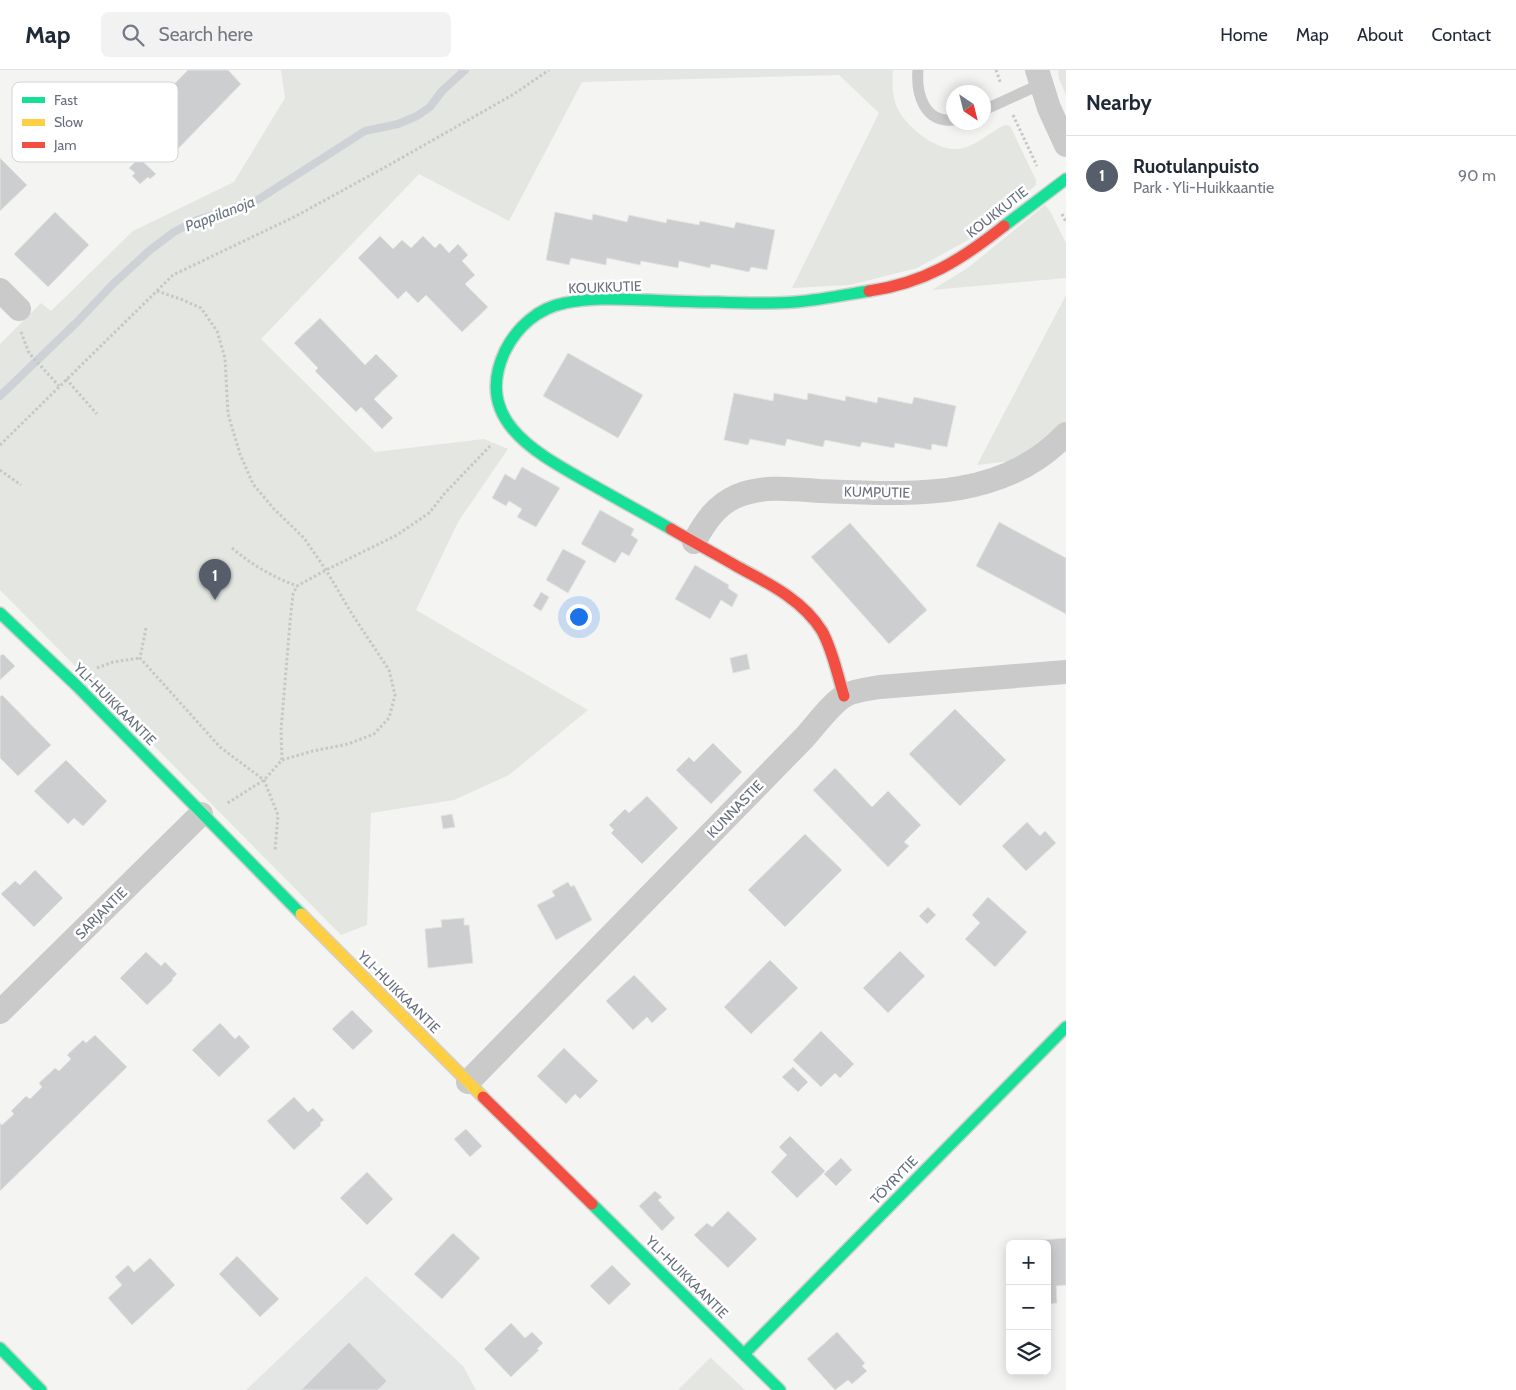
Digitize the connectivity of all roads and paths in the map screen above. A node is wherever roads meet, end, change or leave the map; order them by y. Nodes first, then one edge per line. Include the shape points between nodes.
1 (549, 70) edge
2 (918, 70) edge
3 (996, 70) edge
4 (1039, 77) edge
5 (1007, 100) junction
6 (991, 107) edge
7 (946, 121) edge
8 (1066, 145) edge
9 (1066, 179) edge
10 (1049, 190) junction
11 (1066, 222) edge
12 (0, 290) edge
13 (157, 291) junction
14 (19, 309) dead end
15 (29, 353) dead end
16 (66, 379) junction
17 (59, 386) junction
18 (97, 414) dead end
19 (511, 430) junction
20 (1066, 434) edge
21 (0, 445) edge
22 (0, 470) edge
23 (21, 485) dead end
24 (694, 542) junction
25 (232, 548) dead end
26 (326, 570) junction
27 (297, 586) junction
28 (0, 613) edge
29 (146, 628) dead end
30 (140, 658) junction
31 (1066, 672) edge
32 (77, 686) junction
33 (844, 696) junction
34 (282, 760) junction
35 (264, 780) junction
36 (204, 817) junction
37 (263, 876) junction
38 (0, 1012) edge
39 (1066, 1026) edge
40 (468, 1082) junction
41 (0, 1348) edge
42 (744, 1354) junction
43 (41, 1390) edge
44 (780, 1390) edge

1 - 13 path via 514,94 296,216 173,275
2 - 7 lane via 918,92 928,111
3 - 5 path
4 - 5 lane
4 - 8 street
5 - 6 lane
5 - 10 path
9 - 10 street, KOUKKUTIE
10 - 11 path
10 - 19 street, KOUKKUTIE via 951,264 910,283 791,302 574,301 544,309 512,338 498,374 500,408
12 - 14 street
13 - 16 path
13 - 26 path via 201,308 217,331 225,358 228,414 253,484 304,538
15 - 17 path
16 - 17 path
16 - 18 path
17 - 21 path
19 - 24 street, KOUKKUTIE via 529,448 550,461
19 - 26 path via 492,443 429,513 396,535
20 - 24 street, KUMPUTIE via 1030,464 1002,477 944,492 755,490 721,505 706,520
22 - 23 path
24 - 33 street, KOUKKUTIE via 776,588 814,620 825,636
25 - 27 path via 275,578
26 - 27 path
26 - 34 path via 389,670 396,695 389,718 374,734 348,744
27 - 34 path via 293,594 283,703
28 - 32 street, YLI-HUIKKAANTIE
29 - 30 path
30 - 32 path via 92,669
30 - 35 path via 220,747
31 - 33 street, KUNNASTIE via 880,687
32 - 36 street, YLI-HUIKKAANTIE
33 - 40 street, KUNNASTIE
34 - 35 path
35 - 36 path
35 - 37 path via 278,815 276,851
36 - 37 street, YLI-HUIKKAANTIE
36 - 38 street, SARJANTIE
37 - 40 street, YLI-HUIKKAANTIE
39 - 42 street, TÖYRYTIE
40 - 42 street, YLI-HUIKKAANTIE
41 - 43 street
42 - 44 street, YLI-HUIKKAANTIE

